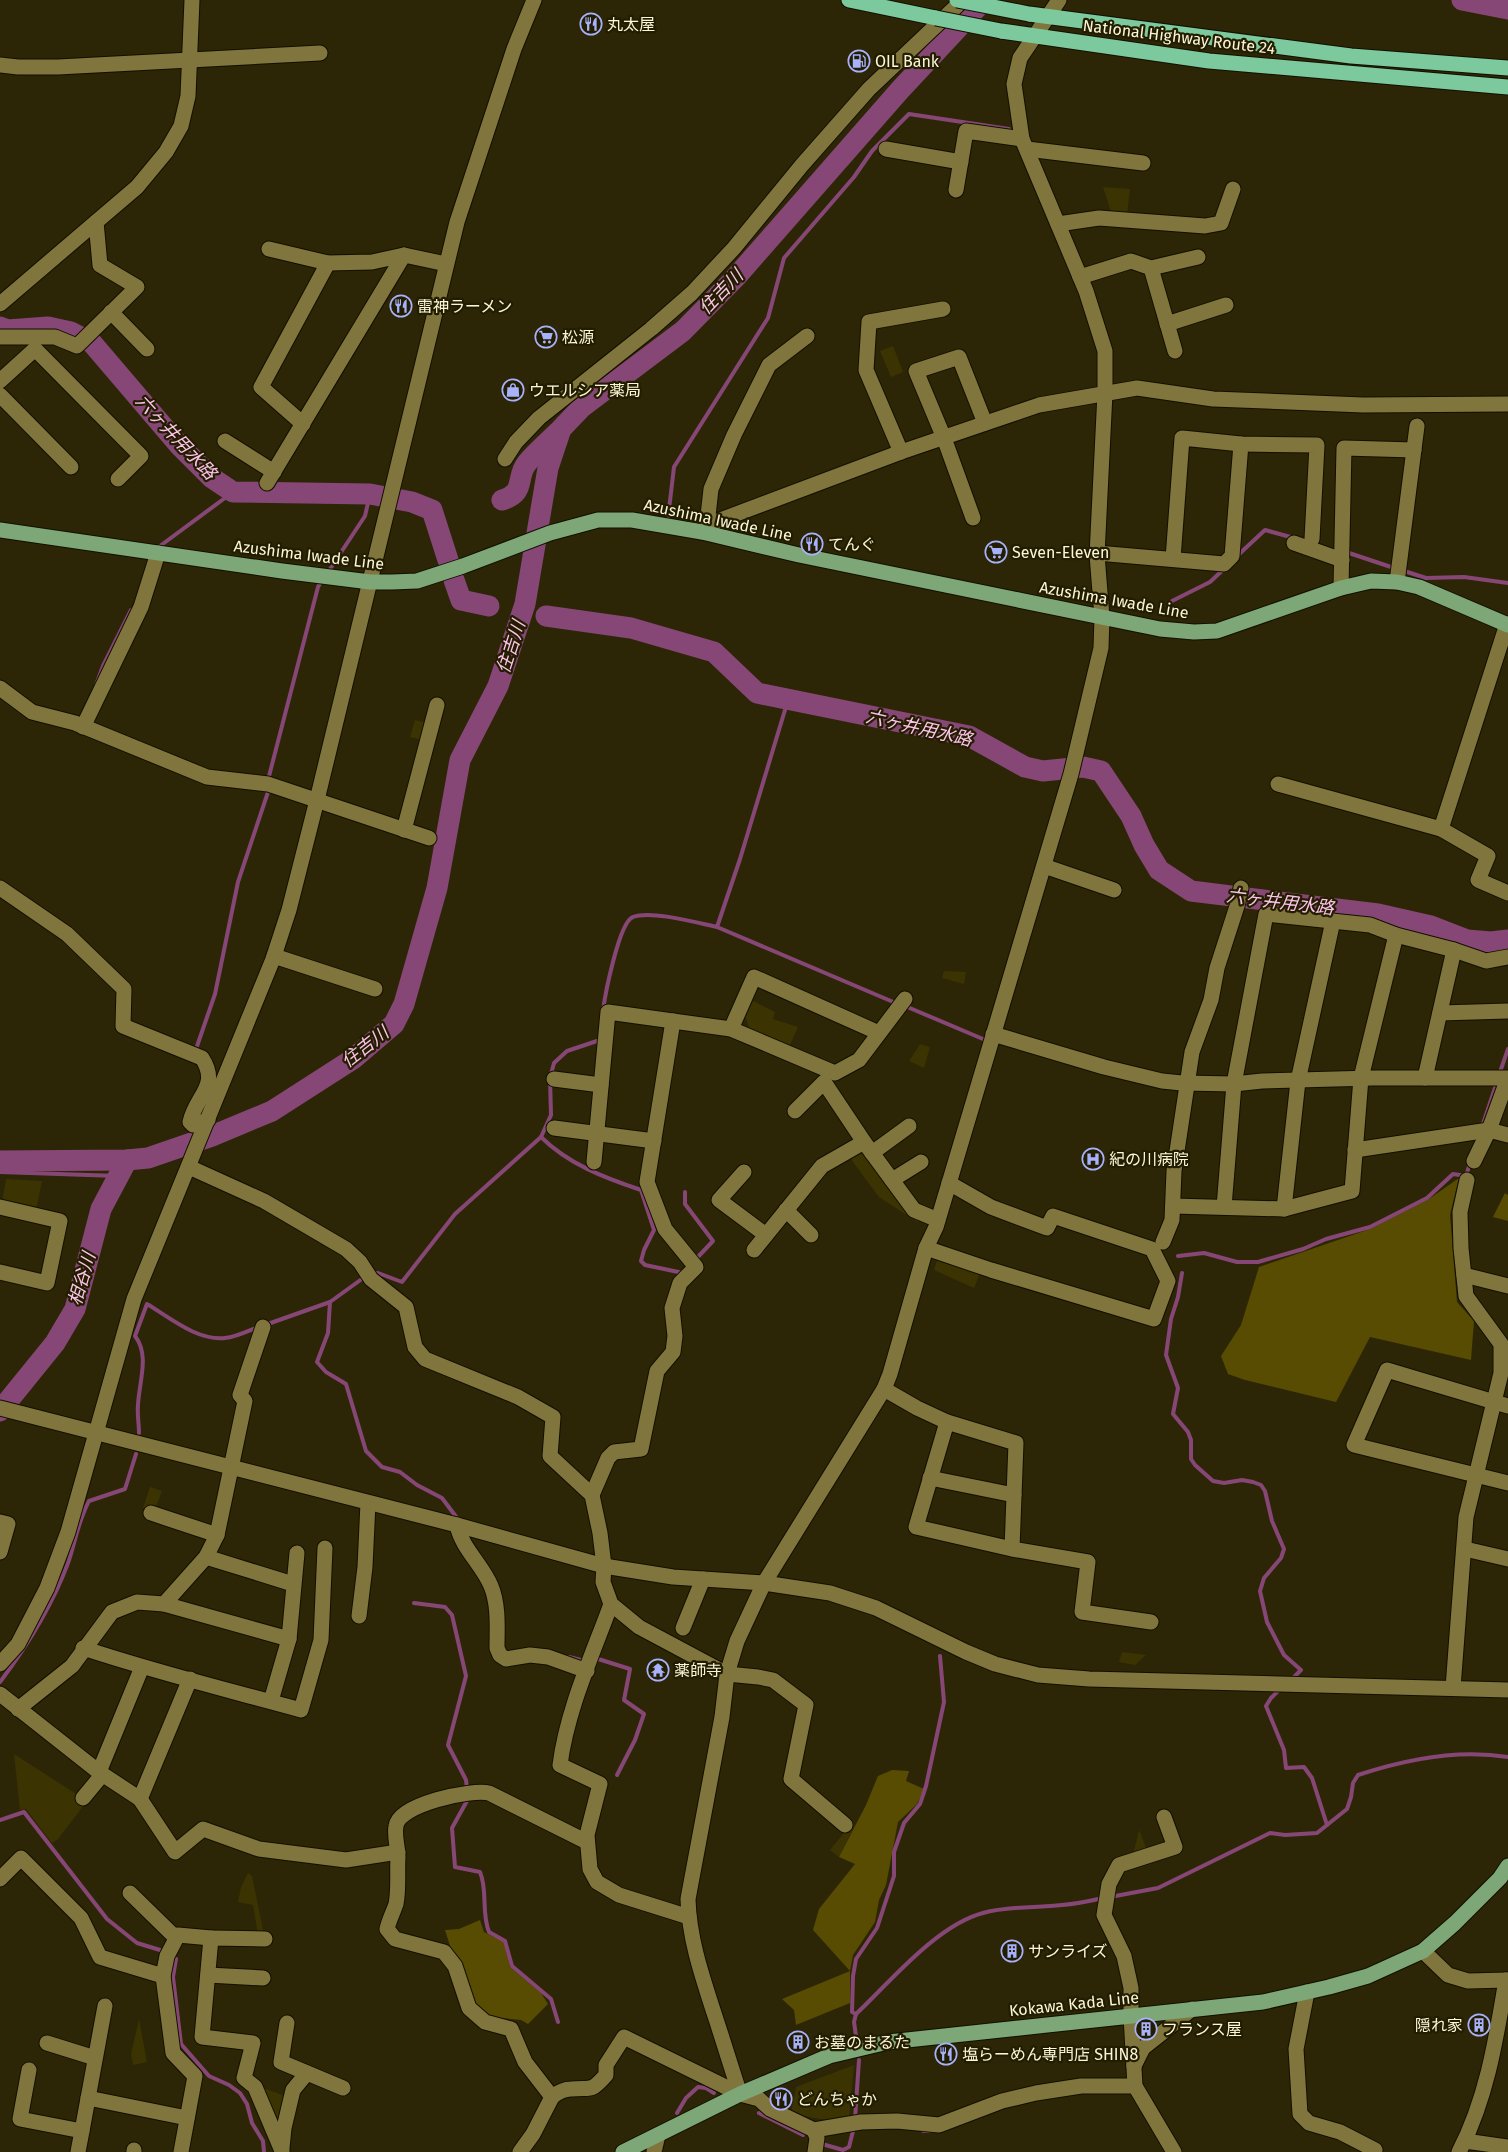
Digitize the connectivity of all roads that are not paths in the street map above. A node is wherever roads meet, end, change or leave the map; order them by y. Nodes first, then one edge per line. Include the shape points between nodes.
1 (192, 0) edge
2 (534, 0) edge
3 (850, 0) edge
4 (956, 0) edge
5 (964, 0) edge
6 (1059, 0) edge
7 (1046, 18) junction
8 (1034, 36) junction
9 (320, 53) dead end
10 (190, 61) junction
11 (0, 65) edge
12 (1508, 68) edge
13 (1508, 87) edge
14 (1025, 144) junction
15 (886, 149) dead end
16 (961, 162) junction
17 (1144, 163) dead end
18 (956, 190) dead end
19 (1233, 190) dead end
20 (96, 222) junction
21 (1058, 224) junction
22 (268, 249) dead end
23 (404, 255) junction
24 (1198, 257) dead end
25 (328, 263) junction
26 (446, 264) junction
27 (1151, 268) junction
28 (1080, 277) junction
29 (0, 304) edge
30 (1226, 305) dead end
31 (943, 309) dead end
32 (111, 312) junction
33 (1167, 324) junction
34 (807, 336) dead end
35 (0, 337) edge
36 (147, 349) dead end
37 (1175, 351) dead end
38 (0, 380) edge
39 (1105, 393) junction
40 (0, 395) edge
41 (1508, 404) edge
42 (985, 423) junction
43 (302, 424) junction
44 (1418, 426) dead end
45 (944, 438) junction
46 (225, 441) dead end
47 (1241, 444) junction
48 (1414, 450) junction
49 (901, 452) junction
50 (505, 459) dead end
51 (71, 467) dead end
52 (118, 479) dead end
53 (973, 518) dead end
54 (704, 529) junction
55 (0, 530) edge
56 (1312, 539) dead end
57 (1294, 543) dead end
58 (158, 553) junction
59 (1098, 553) junction
60 (1342, 554) junction
61 (1173, 560) junction
62 (1398, 573) junction
63 (370, 582) junction
64 (1341, 588) junction
65 (1102, 618) junction
66 (1508, 625) edge
67 (0, 688) edge
68 (437, 706) dead end
69 (83, 727) junction
70 (1278, 784) dead end
71 (317, 800) junction
72 (1441, 829) junction
73 (404, 830) junction
74 (429, 838) dead end
75 (1044, 866) junction
76 (0, 888) edge
77 (1240, 888) dead end
78 (1114, 890) dead end
79 (1508, 893) edge
80 (1332, 921) junction
81 (1396, 935) junction
82 (1454, 950) junction
83 (274, 956) junction
84 (1508, 957) edge
85 (375, 989) dead end
86 (904, 999) dead end
87 (1508, 1011) edge
88 (1440, 1013) junction
89 (673, 1021) junction
90 (731, 1029) junction
91 (879, 1033) junction
92 (992, 1034) junction
93 (1361, 1078) junction
94 (1425, 1078) junction
95 (554, 1079) dead end
96 (1298, 1081) junction
97 (1189, 1083) junction
98 (1234, 1084) junction
99 (601, 1085) junction
100 (795, 1111) dead end
101 (207, 1123) junction
102 (909, 1126) dead end
103 (554, 1128) dead end
104 (1488, 1130) junction
105 (596, 1133) junction
106 (1508, 1136) edge
107 (654, 1140) junction
108 (868, 1148) junction
109 (1356, 1150) junction
110 (1474, 1161) dead end
111 (594, 1162) dead end
112 (921, 1162) dead end
113 (189, 1167) junction
114 (744, 1172) dead end
115 (892, 1180) junction
116 (1467, 1180) dead end
117 (949, 1183) junction
118 (1173, 1206) junction
119 (0, 1207) edge
120 (1224, 1207) junction
121 (1284, 1209) junction
122 (786, 1210) junction
123 (938, 1220) junction
124 (766, 1235) junction
125 (810, 1235) dead end
126 (1163, 1242) dead end
127 (926, 1248) junction
128 (754, 1250) dead end
129 (0, 1272) edge
130 (1464, 1275) junction
131 (1508, 1286) edge
132 (263, 1327) dead end
133 (1504, 1345) edge
134 (884, 1389) junction
135 (1501, 1404) edge
136 (4, 1409) edge
137 (947, 1422) junction
138 (95, 1432) junction
139 (232, 1468) junction
140 (1476, 1477) junction
141 (930, 1478) junction
142 (1508, 1484) edge
143 (592, 1495) junction
144 (1014, 1495) junction
145 (368, 1503) junction
146 (151, 1513) dead end
147 (0, 1522) edge
148 (457, 1525) junction
149 (217, 1535) junction
150 (325, 1548) dead end
151 (1012, 1549) junction
152 (1465, 1549) junction
153 (0, 1552) edge
154 (297, 1553) dead end
155 (206, 1557) junction
156 (1508, 1559) edge
157 (604, 1566) junction
158 (702, 1579) junction
159 (764, 1582) junction
160 (293, 1584) junction
161 (164, 1604) junction
162 (610, 1604) junction
163 (359, 1616) dead end
164 (1152, 1622) dead end
165 (683, 1628) dead end
166 (289, 1639) junction
167 (83, 1648) junction
168 (0, 1664) edge
169 (142, 1668) junction
170 (587, 1671) junction
171 (727, 1674) junction
172 (190, 1679) junction
173 (1453, 1688) junction
174 (1508, 1690) edge
175 (0, 1694) edge
176 (271, 1701) junction
177 (18, 1709) junction
178 (100, 1774) junction
179 (83, 1798) dead end
180 (140, 1799) junction
181 (1164, 1817) dead end
182 (845, 1825) dead end
183 (588, 1842) junction
184 (398, 1852) junction
185 (1508, 1866) edge
186 (0, 1880) edge
187 (130, 1893) dead end
188 (690, 1917) junction
189 (176, 1938) junction
190 (211, 1938) junction
191 (265, 1939) dead end
192 (1423, 1951) junction
193 (208, 1974) junction
194 (163, 1976) junction
195 (263, 1978) dead end
196 (1507, 1980) edge
197 (1307, 1992) junction
198 (105, 2006) dead end
199 (1192, 2009) junction
200 (1130, 2016) junction
201 (287, 2023) dead end
202 (47, 2043) dead end
203 (95, 2058) junction
204 (1134, 2066) junction
205 (29, 2070) dead end
206 (308, 2073) junction
207 (1135, 2086) junction
208 (343, 2088) dead end
209 (740, 2094) junction
210 (552, 2096) junction
211 (88, 2098) junction
212 (187, 2118) junction
213 (814, 2130) junction
214 (82, 2132) junction
215 (658, 2135) junction
216 (1462, 2147) edge
217 (1508, 2147) edge
218 (1375, 2150) dead end
219 (282, 2151) edge
220 (78, 2152) edge
221 (181, 2152) edge
222 (520, 2152) edge
223 (623, 2152) edge
224 (654, 2152) edge
225 (815, 2152) edge
226 (1174, 2152) edge

1 - 10 street
2 - 26 street via 514,49
3 - 8 highway, National Highway Route 24, bridge
4 - 7 highway, National Highway Route 24, bridge
5 - 50 street via 869,89 692,293 539,418
6 - 7 street
7 - 8 street
7 - 12 highway, National Highway Route 24 via 1351,56
8 - 13 highway, National Highway Route 24 via 1209,61
8 - 14 street via 1020,58 1014,84
9 - 10 street
10 - 11 street via 58,67
10 - 20 street via 188,96 181,126 166,152 137,187
14 - 16 street via 966,131
14 - 17 street
14 - 21 street
15 - 16 street
16 - 18 street
19 - 21 street via 1221,223 1205,226 1100,218
20 - 29 street
20 - 32 street via 100,265 137,287
21 - 28 street
22 - 25 street
23 - 25 street via 372,262
23 - 26 street
23 - 43 street
24 - 27 street
25 - 43 street via 261,387
26 - 63 street
27 - 28 street via 1131,261
27 - 33 street
28 - 39 street via 1105,352
30 - 33 street
31 - 49 street via 869,322 866,370
32 - 35 street via 77,346 55,337
32 - 36 street
33 - 37 street
34 - 54 street via 769,365 711,489
38 - 52 street via 35,349 141,456
39 - 41 street via 1137,388 1213,399 1363,405
39 - 42 street via 1039,405
39 - 59 street
40 - 51 street
42 - 45 street
42 - 45 street via 958,357 916,371
43 - 46 street via 270,477
44 - 48 street
45 - 49 street
45 - 53 street
47 - 56 street via 1317,445
47 - 61 street via 1232,556 1224,564
47 - 61 street via 1182,438
48 - 60 street via 1344,448
48 - 62 street
49 - 54 street
54 - 63 main road, Azushima Iwade Line via 632,520 598,520 520,543 417,581
54 - 65 main road, Azushima Iwade Line via 799,555
55 - 58 main road, Azushima Iwade Line
57 - 60 street
58 - 63 main road, Azushima Iwade Line
58 - 69 street via 141,606
59 - 61 street
59 - 65 street
60 - 64 street
62 - 64 main road, Azushima Iwade Line
62 - 66 main road, Azushima Iwade Line via 1419,587
63 - 71 street
64 - 65 main road, Azushima Iwade Line via 1217,631 1160,629
65 - 75 street via 1101,648 1071,774
66 - 72 street
67 - 69 street via 32,712
68 - 73 street
69 - 71 street via 207,777 268,784
70 - 72 street
71 - 73 street
71 - 83 street
72 - 79 street via 1488,856 1478,880
73 - 74 street
75 - 78 street
75 - 92 street
76 - 101 street via 67,934 124,989 123,1026 202,1058 209,1068 209,1081 190,1122 193,1125
77 - 97 street via 1238,906 1217,968 1211,1000 1192,1052
80 - 81 street via 1370,925
80 - 96 street
80 - 98 street via 1266,914
81 - 82 street
81 - 93 street
82 - 84 street via 1486,961
82 - 88 street
83 - 85 street
83 - 101 street
86 - 91 street
87 - 88 street
88 - 94 street
89 - 90 street
89 - 99 street via 608,1012
89 - 107 street
90 - 91 street via 835,1073 859,1060
90 - 91 street via 754,977
92 - 97 street via 1104,1067 1162,1081
92 - 117 street
93 - 94 street
93 - 96 street
93 - 109 street
94 - 104 street via 1508,1078
95 - 99 street
96 - 98 street
96 - 121 street
97 - 98 street
97 - 118 street via 1174,1171
98 - 120 street
99 - 105 street
100 - 108 street via 824,1082
101 - 113 street
102 - 108 street
103 - 105 street
104 - 106 street
104 - 109 street
104 - 110 street
105 - 107 street
105 - 111 street
107 - 143 street via 647,1182 665,1230 696,1267 680,1283 672,1308 673,1352 657,1371 641,1449 614,1452 608,1458
108 - 115 street
108 - 122 street via 822,1166
109 - 121 street via 1352,1191
112 - 115 street
113 - 138 street via 134,1299
113 - 143 street via 264,1201 346,1249 368,1275 406,1307 415,1347 425,1359 518,1396 553,1417 550,1456
114 - 124 street via 719,1200
115 - 123 street via 914,1210
116 - 130 street via 1460,1212
117 - 123 street
117 - 127 street via 990,1206 1047,1228 1053,1216 1152,1250 1168,1281 1154,1319
118 - 120 street
118 - 126 street via 1172,1220
119 - 129 street via 60,1221 46,1282
120 - 121 street
122 - 124 street
122 - 125 street
123 - 127 street
124 - 128 street
127 - 134 street
130 - 131 street
130 - 133 street via 1466,1296
132 - 139 street via 240,1395 245,1401
133 - 135 street
134 - 137 street
134 - 159 street
135 - 140 street
135 - 140 street via 1387,1370 1354,1445
136 - 138 street
137 - 141 street
137 - 144 street via 1016,1443
138 - 139 street
138 - 168 street via 68,1532 46,1588 18,1644
139 - 145 street
139 - 149 street
140 - 142 street
140 - 152 street via 1466,1517
141 - 144 street
141 - 151 street via 916,1527
143 - 157 street
144 - 151 street
145 - 148 street
145 - 163 street via 366,1567
146 - 149 street
147 - 153 street via 8,1524
148 - 157 street
148 - 170 street via 459,1536 491,1585 495,1597 500,1655 506,1659 530,1655 548,1657
149 - 155 street
150 - 176 street via 321,1640 301,1710
151 - 164 street via 1088,1562 1082,1612
152 - 156 street
152 - 173 street
154 - 160 street
155 - 160 street
155 - 161 street
157 - 158 street
157 - 162 street via 603,1582
158 - 159 street
158 - 165 street
159 - 171 street via 752,1603
159 - 173 street via 830,1593 876,1608 980,1658 1038,1675
160 - 166 street
161 - 166 street
161 - 167 street via 137,1602 112,1612
162 - 170 street
162 - 171 street via 640,1627
166 - 176 street
167 - 169 street
167 - 177 street via 72,1666
169 - 172 street
169 - 178 street
170 - 183 street via 572,1714 560,1765 600,1784
171 - 182 street via 772,1680 806,1704 791,1779
171 - 188 street via 688,1899
172 - 176 street
172 - 180 street
173 - 174 street
175 - 177 street
177 - 178 street
178 - 179 street
178 - 180 street
180 - 184 street via 175,1852 203,1829 259,1849 346,1860
181 - 200 street via 1175,1847 1119,1865 1109,1884 1104,1916 1124,1956 1131,1988
183 - 184 street via 480,1791 423,1804 407,1812 396,1826
183 - 188 street via 590,1869 597,1882 619,1895
184 - 210 street via 396,1903 387,1930 395,1939 444,1952 455,1966 469,2008 485,2022 511,2029 525,2062
185 - 192 main road, Kokawa Kada Line via 1455,1923
186 - 194 street via 21,1858 82,1918 100,1957
187 - 189 street
188 - 209 street via 704,1980
189 - 190 street via 178,1935
189 - 194 street via 167,1956
190 - 191 street
190 - 193 street
192 - 196 street via 1448,1974 1468,1981
192 - 197 main road, Kokawa Kada Line via 1368,1976
193 - 195 street
193 - 219 street via 202,2036 253,2043 244,2078 256,2087
194 - 212 street via 173,2052 195,2076
196 - 216 street via 1485,2087
197 - 199 main road, Kokawa Kada Line via 1263,2002
197 - 218 street via 1296,2049 1300,2114 1308,2123 1340,2132
198 - 203 street
199 - 200 main road, Kokawa Kada Line
199 - 204 street via 1144,2048
200 - 204 street
200 - 209 main road, Kokawa Kada Line via 888,2042 829,2056
201 - 206 street via 281,2062
202 - 203 street
203 - 211 street
204 - 207 street
205 - 214 street via 20,2119
206 - 208 street
206 - 219 street via 293,2090
207 - 213 street via 1080,2086 1036,2093 1002,2101 939,2125 861,2122
207 - 226 street
209 - 210 street via 624,2037 606,2065 606,2075 596,2086 571,2089
209 - 213 street via 759,2099 770,2109
209 - 215 main road, Kokawa Kada Line
210 - 222 street
211 - 212 street
211 - 214 street
212 - 221 street
213 - 225 street via 817,2138
214 - 220 street
215 - 223 main road, Kokawa Kada Line
215 - 224 street
216 - 217 street

